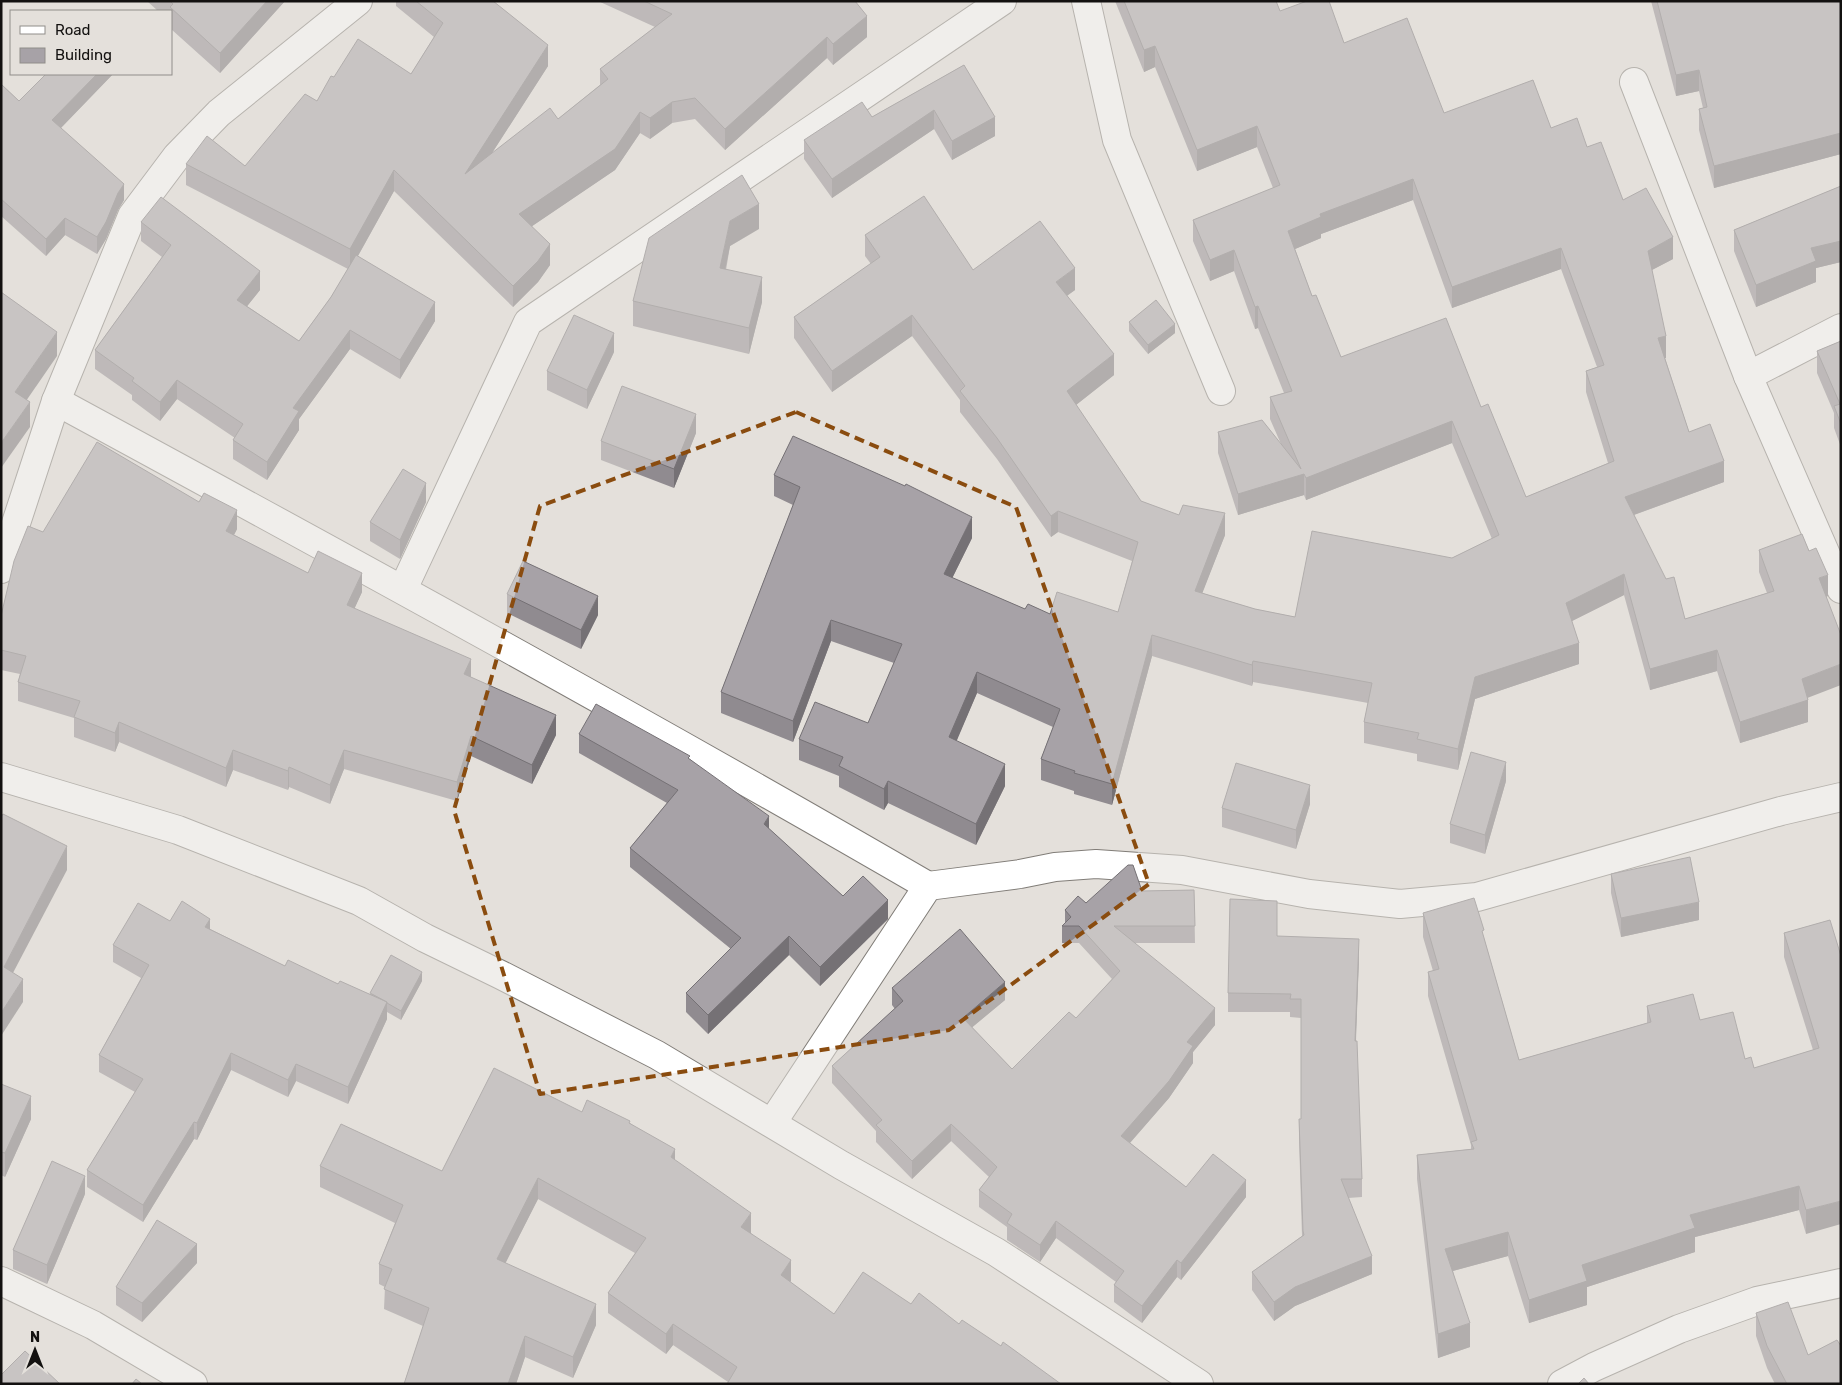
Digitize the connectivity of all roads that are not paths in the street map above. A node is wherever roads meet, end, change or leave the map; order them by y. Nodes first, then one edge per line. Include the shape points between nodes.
1 (358, 1) edge
2 (1002, 1) edge
3 (1086, 1) edge
4 (1634, 82) dead end
5 (1841, 328) edge
6 (1748, 376) junction
7 (1221, 391) dead end
8 (56, 401) junction
9 (1, 568) edge
10 (1841, 589) edge
11 (403, 590) junction
12 (1, 777) edge
13 (1841, 797) edge
14 (928, 886) junction
15 (772, 1123) junction
16 (1, 1281) edge
17 (1841, 1283) edge
18 (193, 1384) edge
19 (1199, 1384) edge
20 (1562, 1384) edge

1 - 8 street via 219,113 177,156 137,208
2 - 11 street via 528,322
3 - 7 street via 1118,140
4 - 6 street
5 - 6 street
6 - 10 street
8 - 9 street
8 - 11 street
11 - 14 street via 742,778
12 - 15 street via 178,830 359,901 656,1055
13 - 14 street via 1477,897 1400,904 1309,894 1182,870 1096,864
14 - 15 street
15 - 19 street via 996,1252
16 - 18 street via 93,1325
17 - 20 street via 1757,1302 1680,1329

